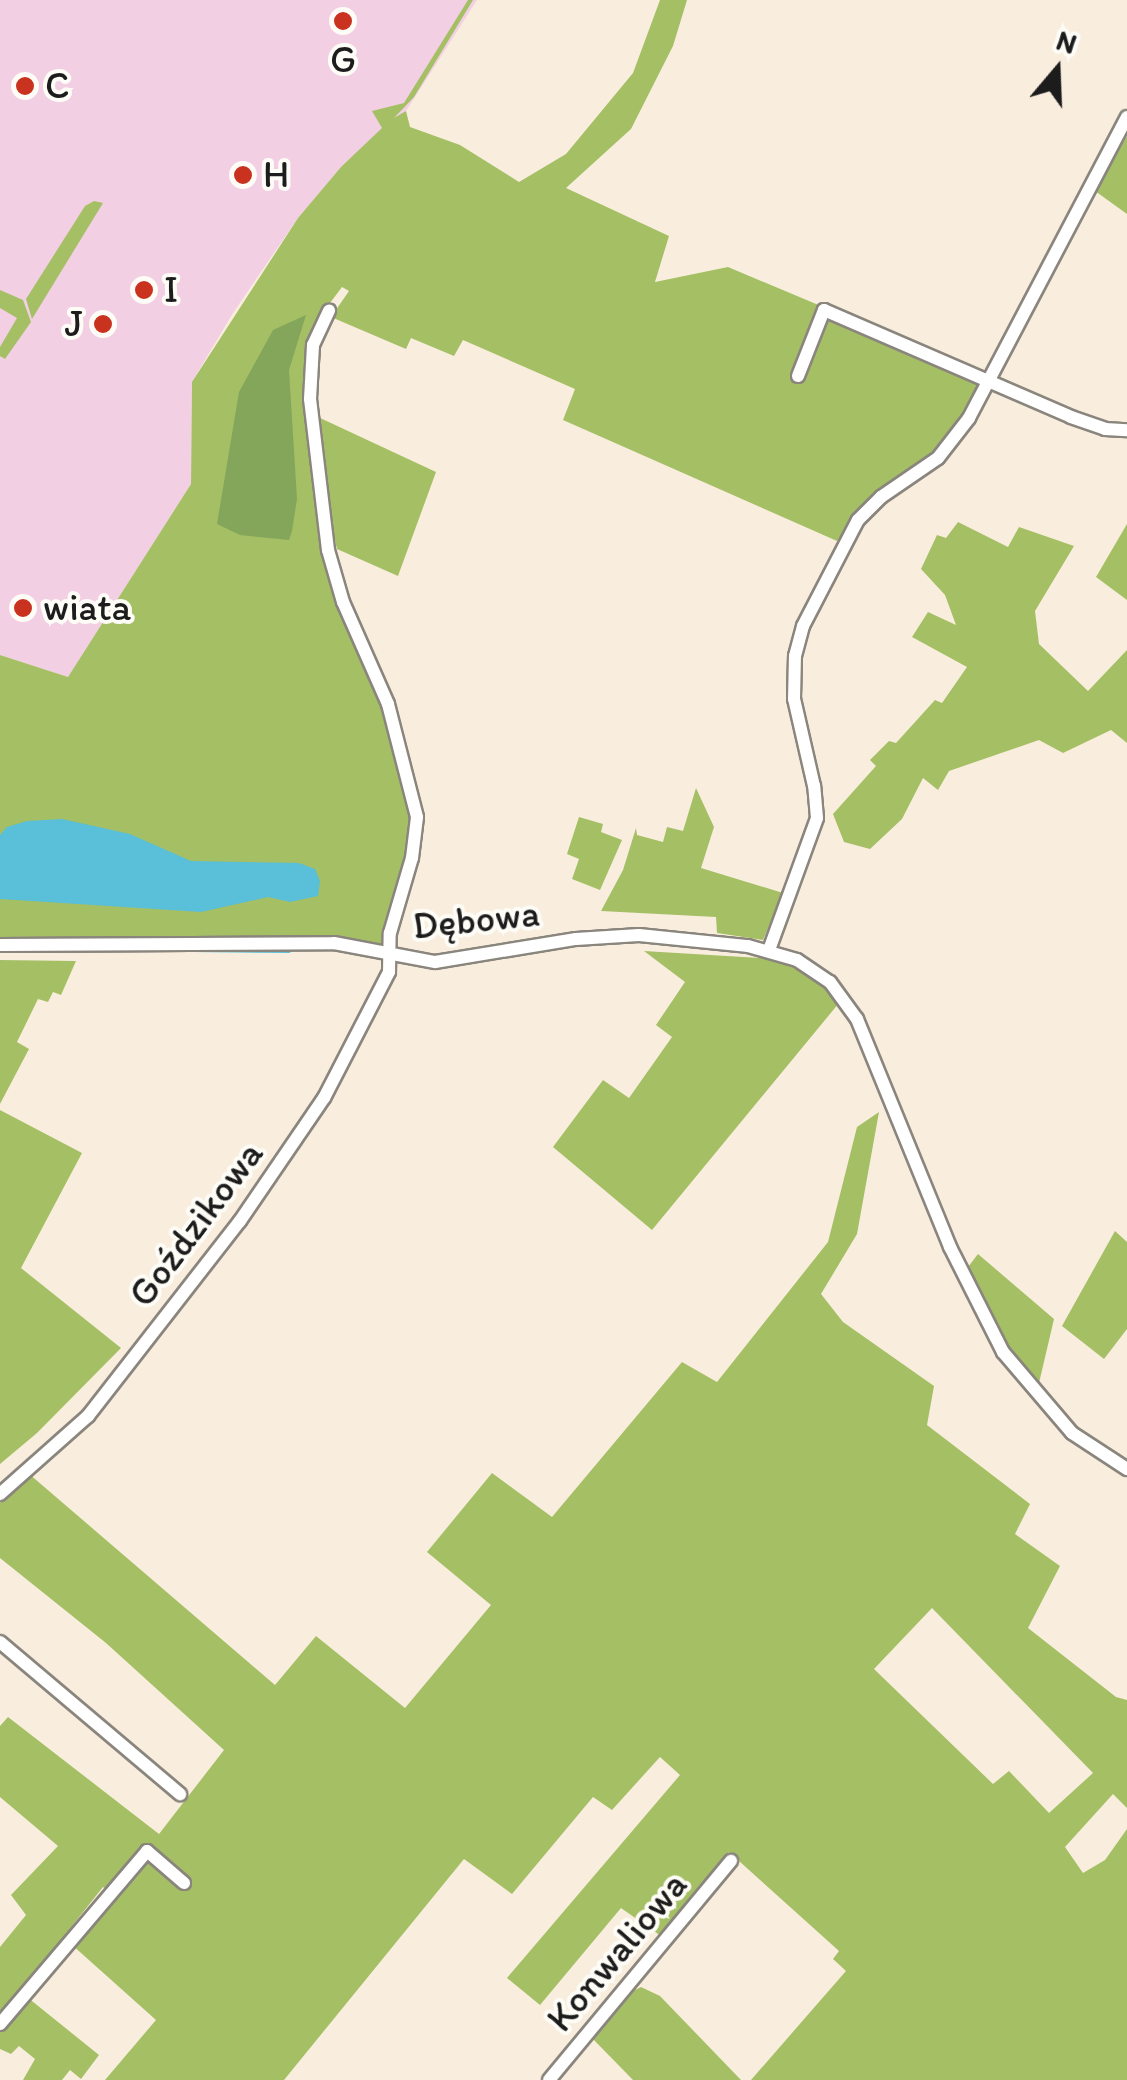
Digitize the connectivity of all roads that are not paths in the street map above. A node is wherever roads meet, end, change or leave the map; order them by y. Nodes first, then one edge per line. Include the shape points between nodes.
1 (1127, 117) edge
2 (329, 310) dead end
3 (798, 376) dead end
4 (989, 380) junction
5 (1127, 430) edge
6 (0, 944) edge
7 (769, 950) junction
8 (388, 955) junction
9 (1127, 1469) edge
10 (0, 1494) edge
11 (0, 1642) edge
12 (180, 1794) dead end
13 (731, 1861) dead end
14 (184, 1882) dead end
15 (0, 2024) edge
16 (549, 2080) edge

1 - 4 street
2 - 8 street, Goździkowa via 313,345 310,399 328,550 388,704 417,817
3 - 4 street via 824,310
4 - 5 street via 1086,423
4 - 7 street via 944,453 858,520 803,626 794,699 816,818
6 - 8 street, Dębowa via 317,942
7 - 8 street, Dębowa via 639,935 436,962
7 - 9 street, Dębowa via 804,964 836,988 862,1030 968,1287 1003,1352 1072,1433
8 - 10 street, Goździkowa via 382,989 337,1076 261,1192 88,1416
11 - 12 street
13 - 16 street, Konwaliowa
14 - 15 street via 147,1851

